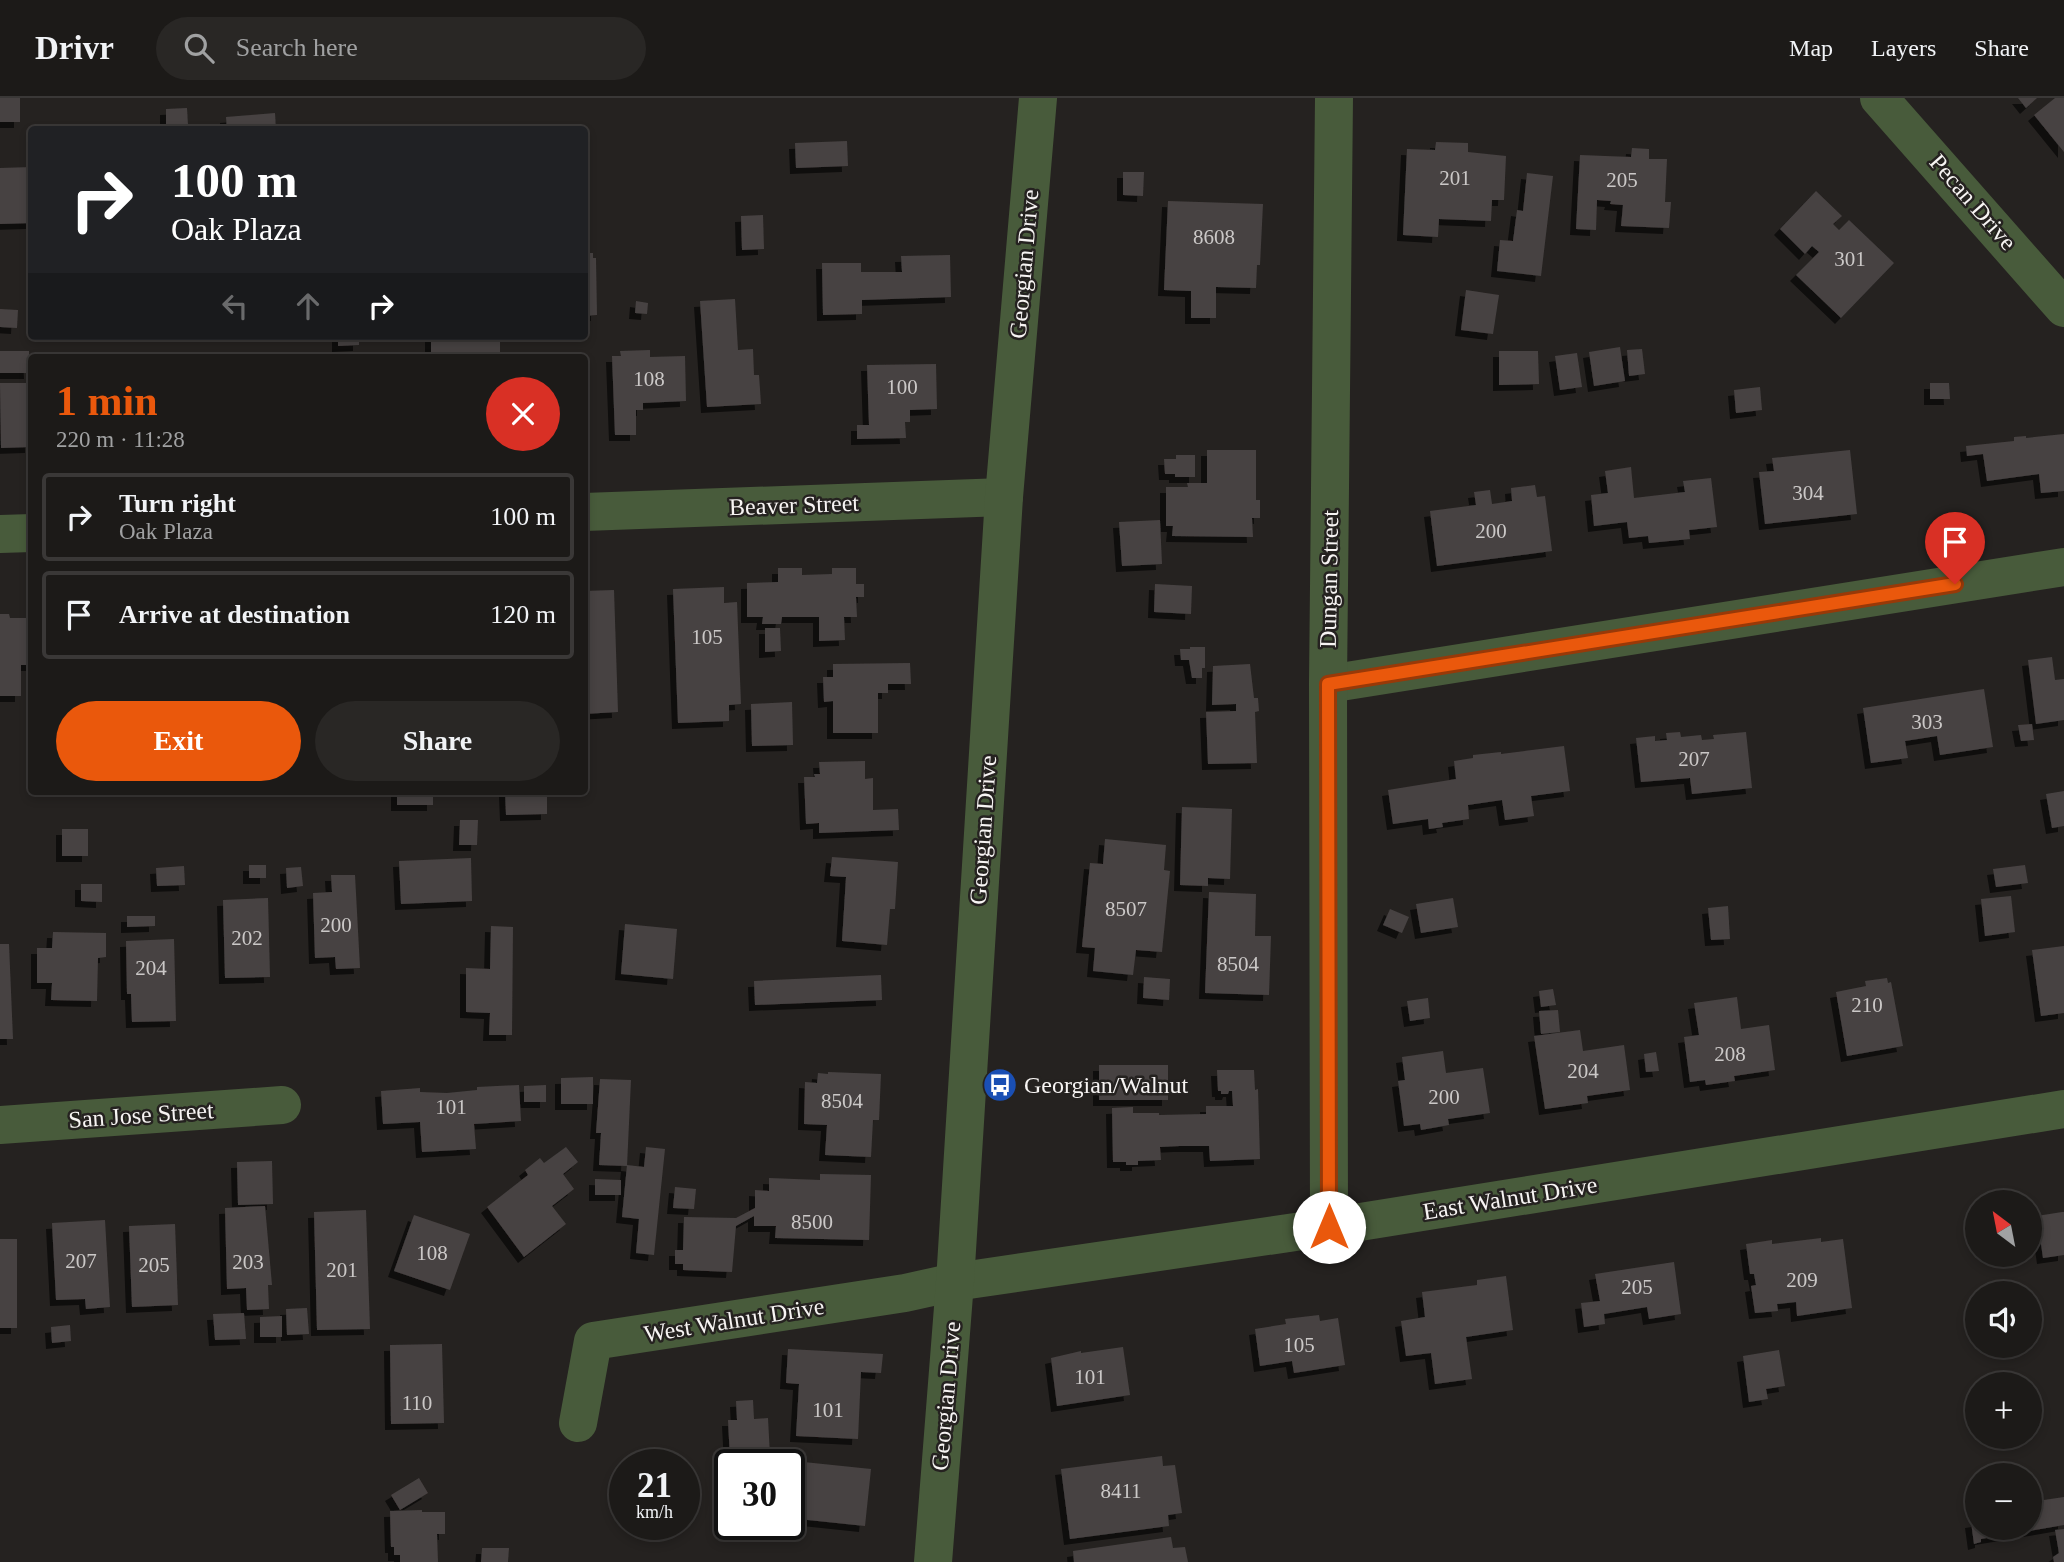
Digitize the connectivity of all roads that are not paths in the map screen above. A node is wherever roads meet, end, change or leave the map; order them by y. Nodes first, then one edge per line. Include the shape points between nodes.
1 (1038, 98) edge
2 (1334, 98) edge
3 (1879, 98) edge
4 (2064, 308) edge
5 (1004, 497) junction
6 (588, 512) edge
7 (28, 533) edge
8 (0, 534) edge
9 (2064, 567) edge
10 (1328, 684) junction
11 (282, 1105) dead end
12 (2064, 1109) edge
13 (0, 1125) edge
14 (1329, 1227) junction
15 (955, 1282) junction
16 (578, 1423) dead end
17 (933, 1562) edge

1 - 5 street, Georgian Drive
2 - 10 street, Dungan Street
3 - 4 street, Pecan Drive
5 - 6 street, Beaver Street
5 - 15 street, Georgian Drive
7 - 8 street
9 - 10 street
10 - 14 street, Dungan Street
11 - 13 street, San Jose Street
12 - 14 street, East Walnut Drive
14 - 15 street, East Walnut Drive
15 - 16 street, West Walnut Drive via 593,1341
15 - 17 street, Georgian Drive

